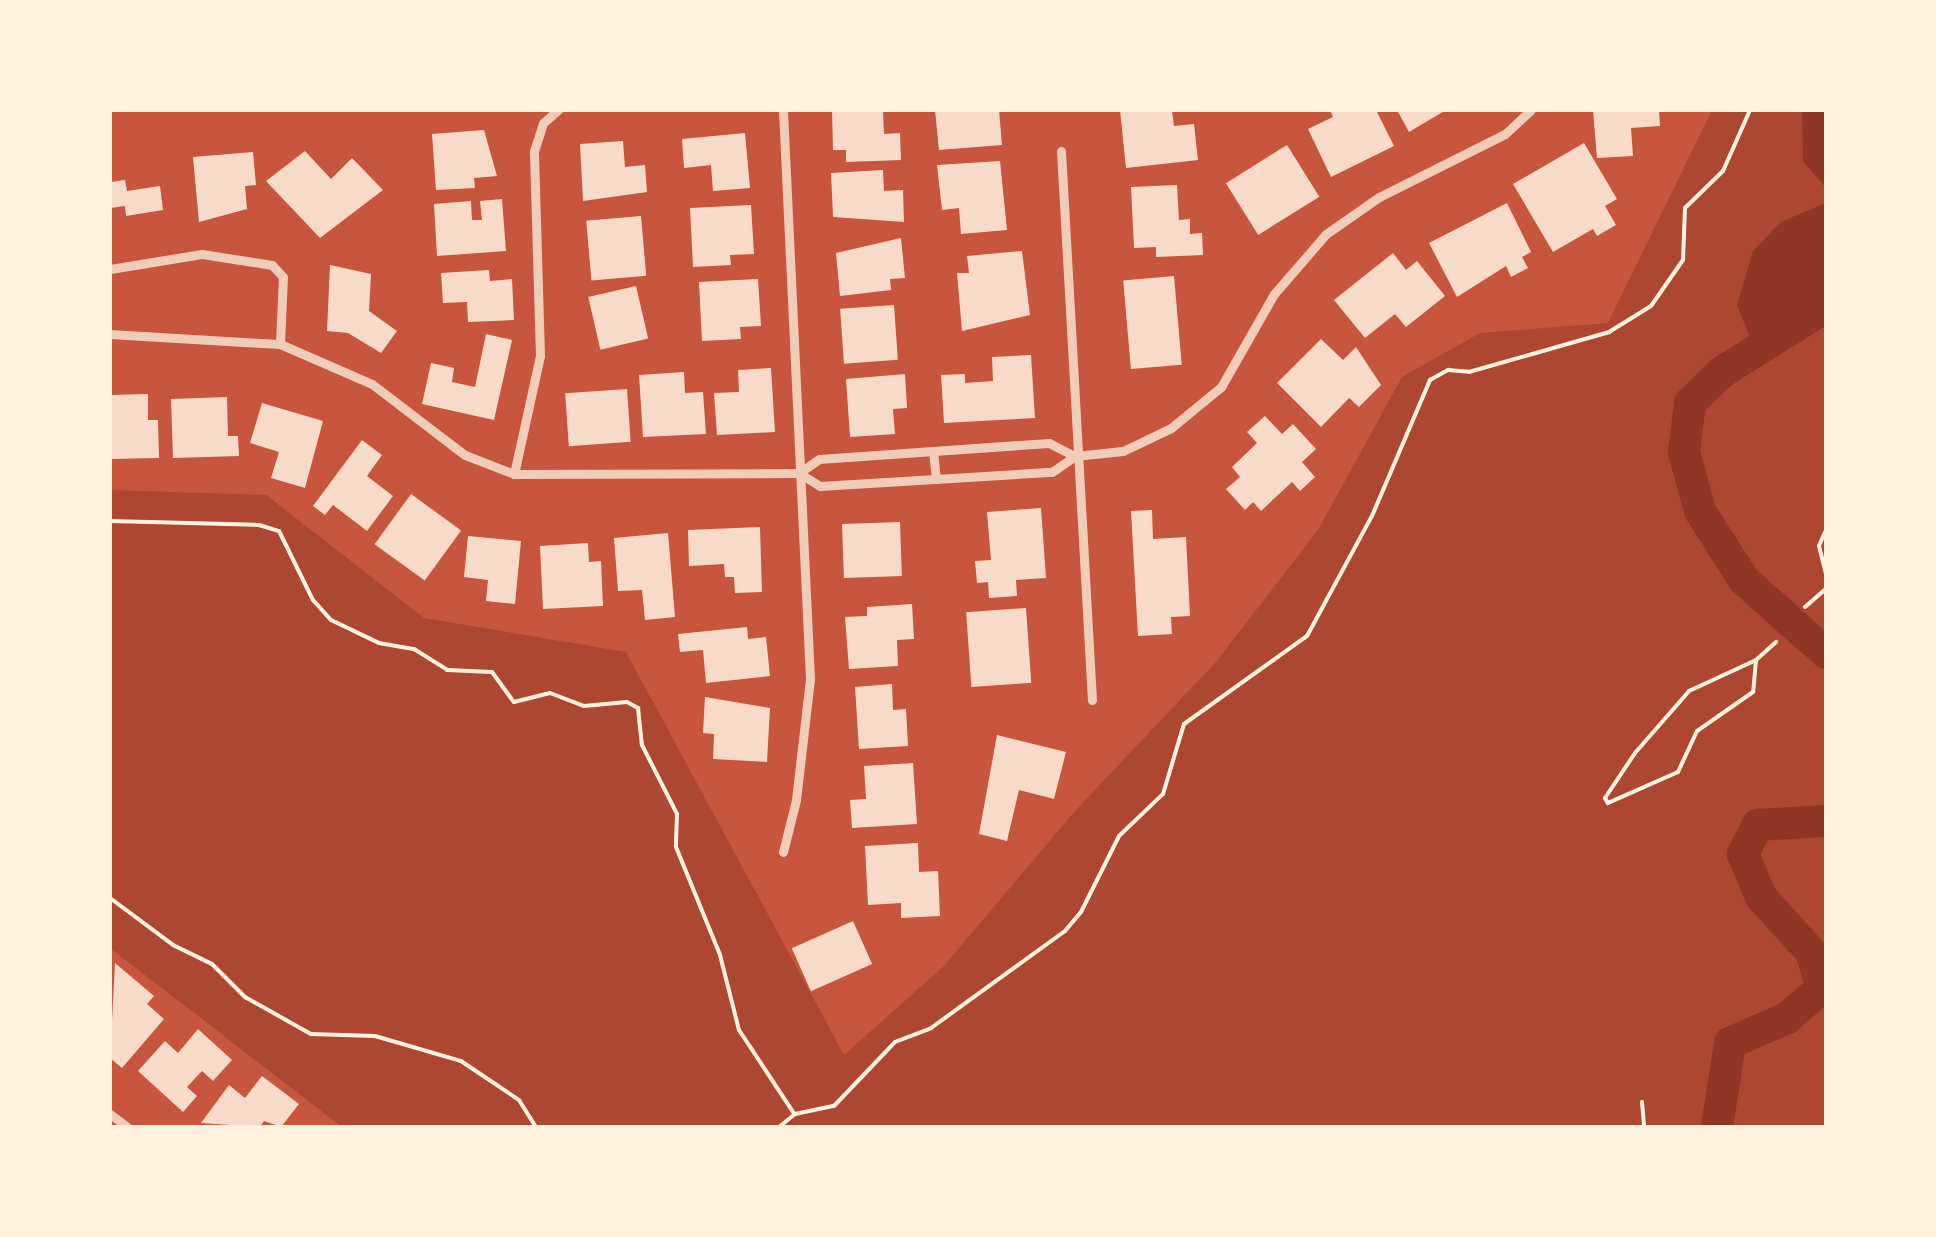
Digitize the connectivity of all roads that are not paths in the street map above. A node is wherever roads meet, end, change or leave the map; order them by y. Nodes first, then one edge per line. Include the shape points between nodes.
1 (558, 110) edge
2 (783, 110) edge
3 (1532, 110) edge
4 (1061, 151) dead end
5 (110, 269) edge
6 (110, 334) edge
7 (280, 344) junction
8 (933, 451) junction
9 (1074, 456) junction
10 (798, 473) junction
11 (514, 474) junction
12 (936, 479) junction
13 (1092, 700) dead end
14 (783, 852) dead end
15 (110, 1114) edge
16 (127, 1127) edge

1 - 11 street via 543,124 534,151 540,356
2 - 10 street
3 - 9 street via 1505,134 1379,197 1326,234 1274,294 1220,388 1171,428 1123,451
4 - 9 street
5 - 7 street via 202,254 272,264 284,277
6 - 7 street
7 - 11 street via 372,384 464,456
8 - 9 street via 1049,443
8 - 10 street via 818,459
8 - 12 street
9 - 12 street via 1052,472
9 - 13 street
10 - 11 street
10 - 12 street via 820,486
10 - 14 street via 810,679
15 - 16 street

